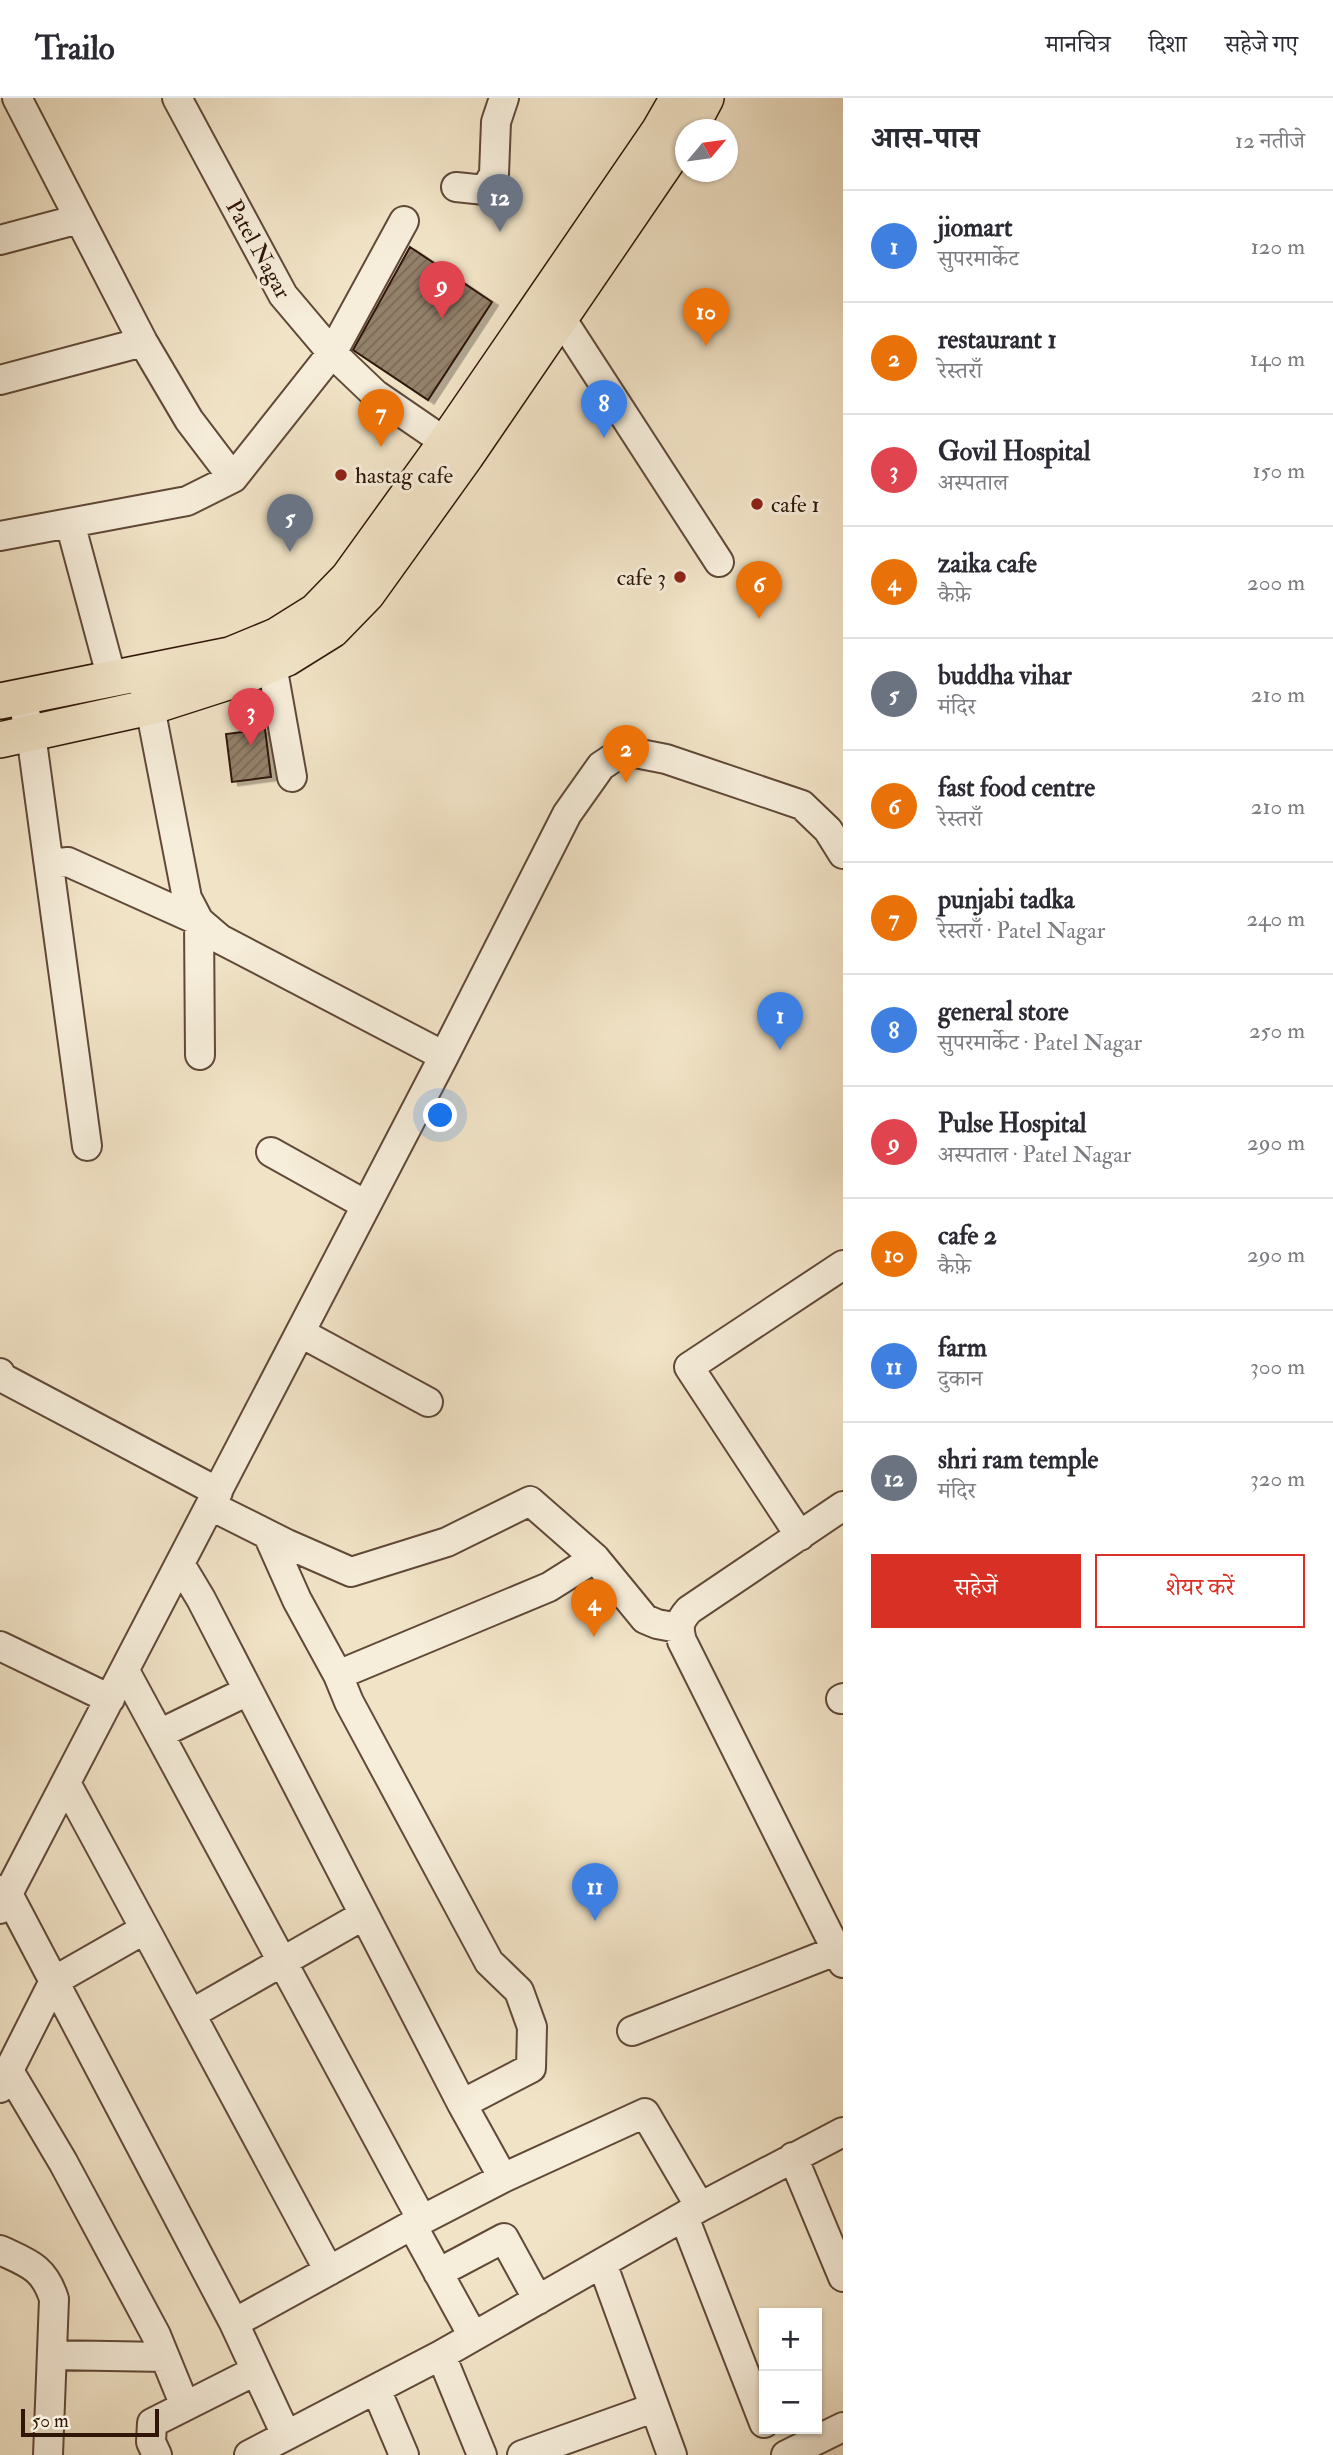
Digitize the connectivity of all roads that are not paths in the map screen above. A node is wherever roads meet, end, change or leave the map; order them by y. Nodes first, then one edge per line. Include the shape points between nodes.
1 (177, 98) edge
2 (504, 98) edge
3 (678, 98) edge
4 (706, 98) edge
5 (14, 109) edge
6 (694, 119) edge
7 (675, 150) edge
8 (456, 187) dead end
9 (79, 219) junction
10 (404, 221) dead end
11 (0, 240) edge
12 (561, 318) junction
13 (143, 342) junction
14 (332, 353) junction
15 (0, 380) edge
16 (456, 449) junction
17 (233, 478) junction
18 (70, 523) junction
19 (0, 536) edge
20 (719, 562) dead end
21 (272, 665) junction
22 (126, 676) junction
23 (10, 699) edge
24 (150, 707) junction
25 (16, 737) edge
26 (292, 777) dead end
27 (843, 854) edge
28 (49, 864) junction
29 (200, 921) junction
30 (200, 1055) dead end
31 (444, 1056) junction
32 (88, 1146) dead end
33 (271, 1152) dead end
34 (366, 1205) junction
35 (843, 1265) edge
36 (301, 1333) junction
37 (0, 1373) edge
38 (428, 1402) dead end
39 (214, 1499) junction
40 (843, 1507) edge
41 (268, 1535) junction
42 (800, 1536) junction
43 (595, 1558) junction
44 (180, 1564) junction
45 (678, 1628) junction
46 (0, 1646) edge
47 (125, 1671) junction
48 (338, 1675) junction
49 (248, 1690) junction
50 (110, 1699) junction
51 (159, 1734) junction
52 (66, 1783) junction
53 (3, 1898) edge
54 (364, 1915) junction
55 (145, 1928) junction
56 (840, 1956) edge
57 (282, 1962) junction
58 (54, 1981) junction
59 (191, 2014) junction
60 (632, 2031) dead end
61 (4, 2080) edge
62 (462, 2104) junction
63 (843, 2132) edge
64 (793, 2157) junction
65 (503, 2178) junction
66 (692, 2212) junction
67 (417, 2223) junction
68 (0, 2250) edge
69 (602, 2263) junction
70 (329, 2271) junction
71 (438, 2273) junction
72 (843, 2277) edge
73 (538, 2300) junction
74 (234, 2323) junction
75 (473, 2336) junction
76 (52, 2355) junction
77 (441, 2355) junction
78 (165, 2357) junction
79 (255, 2371) junction
80 (376, 2389) junction
81 (185, 2406) junction
82 (653, 2408) junction
83 (759, 2408) edge
84 (843, 2427) edge
85 (769, 2434) edge
86 (286, 2435) junction
87 (48, 2455) edge
88 (157, 2455) edge
89 (250, 2455) edge
90 (404, 2455) edge
91 (482, 2455) edge
92 (522, 2455) edge
93 (672, 2455) edge
94 (777, 2455) edge
95 (786, 2455) edge

1 - 14 street, Patel Nagar via 283,295
2 - 8 street via 496,122 494,174 485,190
3 - 16 main road
4 - 6 main road
5 - 9 street
7 - 12 main road
9 - 11 street
9 - 13 street
10 - 14 street
12 - 16 main road
12 - 20 street
13 - 15 street
13 - 17 street via 189,420
14 - 16 street, Patel Nagar via 375,394
14 - 17 street
16 - 21 main road via 367,594 332,630
16 - 22 main road via 316,611 276,636 230,655
17 - 18 street via 187,501
18 - 19 street
18 - 22 street
21 - 24 main road
21 - 26 street
22 - 23 main road
22 - 24 street
23 - 25 street
24 - 25 main road
24 - 29 street via 187,898
25 - 28 street
27 - 31 street via 828,830 802,805 666,759 631,752 613,758 601,766 567,814
28 - 29 street via 68,862
28 - 32 street
29 - 30 street
29 - 31 street via 220,939
31 - 34 street
33 - 34 street
34 - 36 street
35 - 42 street via 689,1367
36 - 38 street
36 - 39 street
37 - 39 street
39 - 41 street
39 - 44 street
40 - 42 street
41 - 43 street via 351,1572 447,1542 530,1502
41 - 48 street
42 - 45 street via 689,1610
43 - 45 street via 645,1619
43 - 48 street via 549,1587
44 - 47 street
44 - 49 street
45 - 56 street
46 - 50 street
47 - 50 street
47 - 51 street
48 - 62 street via 489,1962 519,1991 532,2027 531,2068
49 - 51 street
49 - 54 street
50 - 52 street
51 - 57 street
52 - 53 street
52 - 55 street
53 - 58 street
54 - 57 street
54 - 62 street
55 - 58 street
55 - 59 street
56 - 60 street
57 - 59 street
57 - 67 street
58 - 61 street
58 - 74 street
59 - 70 street
61 - 78 street via 63,2162
62 - 65 street
63 - 64 street
64 - 66 street
64 - 72 street
65 - 66 street via 645,2113
65 - 67 street
66 - 69 street
66 - 83 street
67 - 70 street
67 - 71 street
68 - 76 street via 33,2264 50,2287 54,2299
69 - 73 street
69 - 82 street
70 - 74 street
71 - 73 street via 504,2238
71 - 75 street
73 - 75 street
74 - 79 street
75 - 77 street
76 - 78 street
76 - 87 street
77 - 80 street
77 - 91 street
78 - 81 street
79 - 81 street
79 - 86 street
80 - 86 street
80 - 90 street
81 - 88 street via 152,2423 151,2442
82 - 92 street
82 - 93 street
84 - 95 street
85 - 94 street
86 - 89 street

